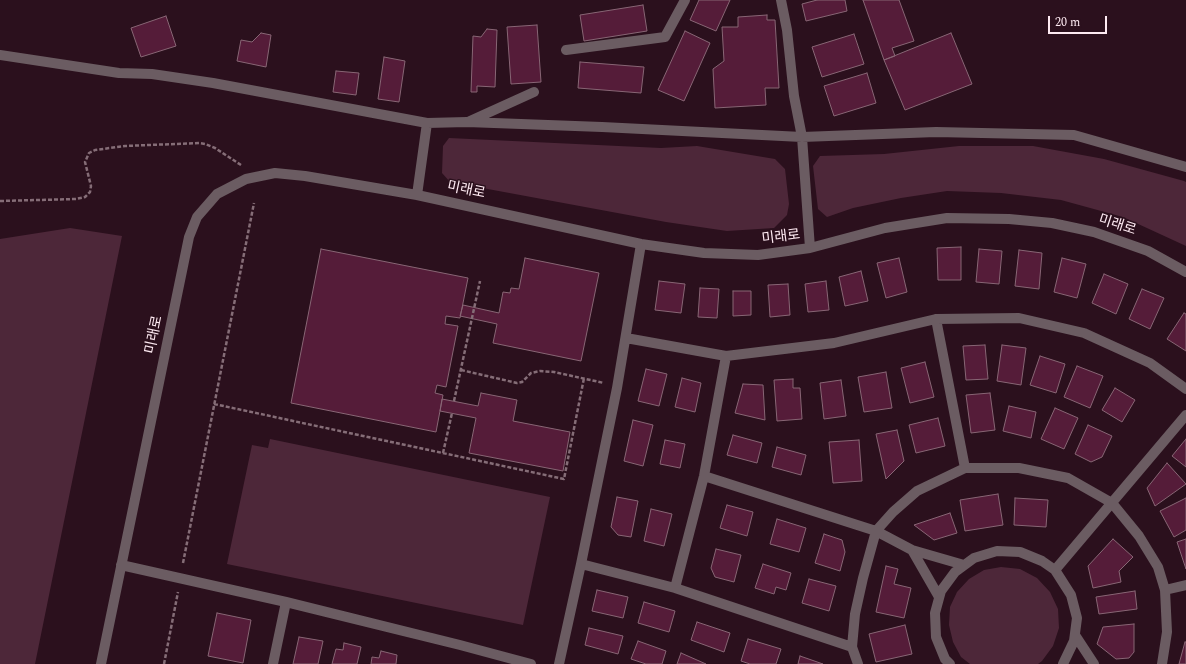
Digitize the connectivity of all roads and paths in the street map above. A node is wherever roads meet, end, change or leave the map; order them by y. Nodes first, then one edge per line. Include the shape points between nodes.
1 (685, 0) edge
2 (781, 0) edge
3 (566, 50) dead end
4 (0, 55) edge
5 (534, 92) dead end
6 (467, 122) junction
7 (427, 123) junction
8 (802, 137) junction
9 (244, 167) dead end
10 (1186, 167) edge
11 (417, 195) junction
12 (0, 201) edge
13 (254, 203) dead end
14 (641, 244) junction
15 (810, 248) junction
16 (1186, 272) edge
17 (480, 281) dead end
18 (936, 318) junction
19 (626, 338) junction
20 (726, 356) junction
21 (461, 370) junction
22 (584, 378) junction
23 (617, 388) junction
24 (1186, 389) edge
25 (454, 401) dead end
26 (214, 404) junction
27 (452, 413) dead end
28 (1186, 415) edge
29 (443, 453) junction
30 (964, 468) junction
31 (704, 476) junction
32 (1112, 503) junction
33 (876, 530) junction
34 (912, 550) junction
35 (581, 564) junction
36 (121, 565) junction
37 (964, 565) junction
38 (182, 568) dead end
39 (1056, 570) junction
40 (1186, 585) edge
41 (674, 588) junction
42 (178, 589) dead end
43 (1165, 590) junction
44 (940, 597) junction
45 (286, 602) junction
46 (1075, 635) junction
47 (852, 647) junction
48 (101, 664) edge
49 (164, 664) edge
50 (273, 664) edge
51 (531, 664) edge
52 (559, 664) edge
53 (858, 664) edge
54 (950, 664) edge
55 (1062, 664) edge
56 (1094, 664) edge
57 (1162, 664) edge

1 - 3 street via 665,37
2 - 8 street
4 - 7 street via 119,73 152,74
5 - 6 street
6 - 7 street
6 - 8 street
7 - 11 street
8 - 10 street via 936,132 1074,135
8 - 15 street
9 - 12 path via 215,148 199,143 95,150 89,153 85,162 91,186 85,197
11 - 14 street, 미래로
11 - 36 street, 미래로 via 275,173 246,179 217,194 197,217 189,237
13 - 26 path
14 - 15 street, 미래로 via 704,254 758,255
14 - 19 street
15 - 16 street, 미래로 via 885,228 947,218 1009,219 1052,223 1094,232 1148,250
17 - 21 path
18 - 20 street via 834,343
18 - 24 street via 1019,318 1084,333 1150,363
18 - 30 street
19 - 20 street
19 - 23 street
20 - 31 street
21 - 22 path via 517,383 540,371
21 - 25 path
22 - 23 path
22 - 29 path via 564,479
23 - 35 street
26 - 29 path
26 - 38 path
27 - 29 path
28 - 32 street
30 - 32 street via 1019,468 1068,478
30 - 33 street via 917,491
31 - 33 street
31 - 41 street
32 - 39 street
32 - 43 street via 1139,536 1158,568
33 - 34 street
33 - 47 street via 862,578
34 - 37 street
34 - 44 street
35 - 41 street
35 - 52 street
36 - 45 street
36 - 48 street, 미래로
37 - 39 street via 974,558 997,551 1020,552
37 - 44 street via 955,572 941,591
39 - 46 street via 1071,595 1077,618
40 - 43 street
41 - 47 street
42 - 49 path
43 - 57 street via 1167,632
44 - 54 street via 935,613 936,637 945,659
45 - 50 street
45 - 51 street
46 - 55 street
46 - 56 street
47 - 53 street

